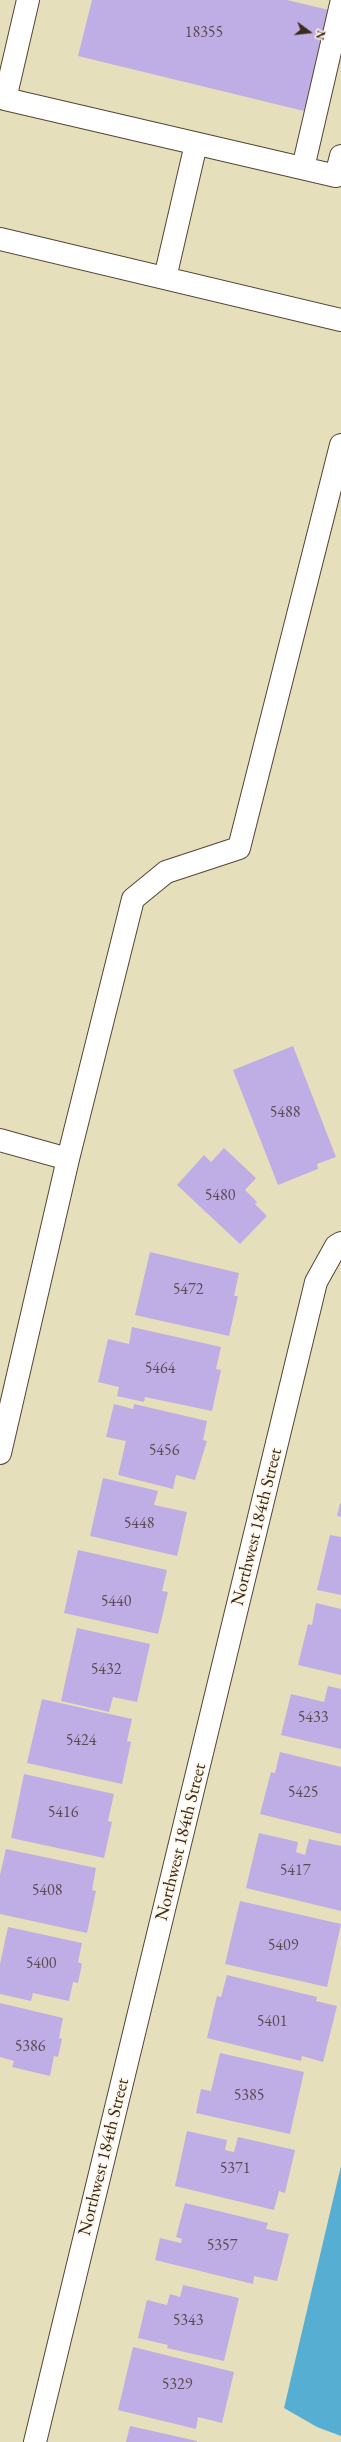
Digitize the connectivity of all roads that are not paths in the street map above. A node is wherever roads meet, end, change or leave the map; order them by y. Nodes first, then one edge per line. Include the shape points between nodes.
1 (28, 0) edge
2 (341, 4) edge
3 (196, 144) junction
4 (341, 156) edge
5 (303, 168) junction
6 (0, 239) edge
7 (165, 278) junction
8 (341, 320) edge
9 (341, 445) edge
10 (0, 1140) edge
11 (68, 1159) junction
12 (338, 1245) edge
13 (0, 1453) edge
14 (35, 2442) edge

1 - 3 street via 5,99
2 - 5 street
3 - 5 street
3 - 7 street
4 - 5 street via 336,176
6 - 7 street
7 - 8 street
9 - 11 street via 239,848 166,872 133,899
10 - 11 street
11 - 13 street
12 - 14 street, Northwest 184th Street via 316,1282

